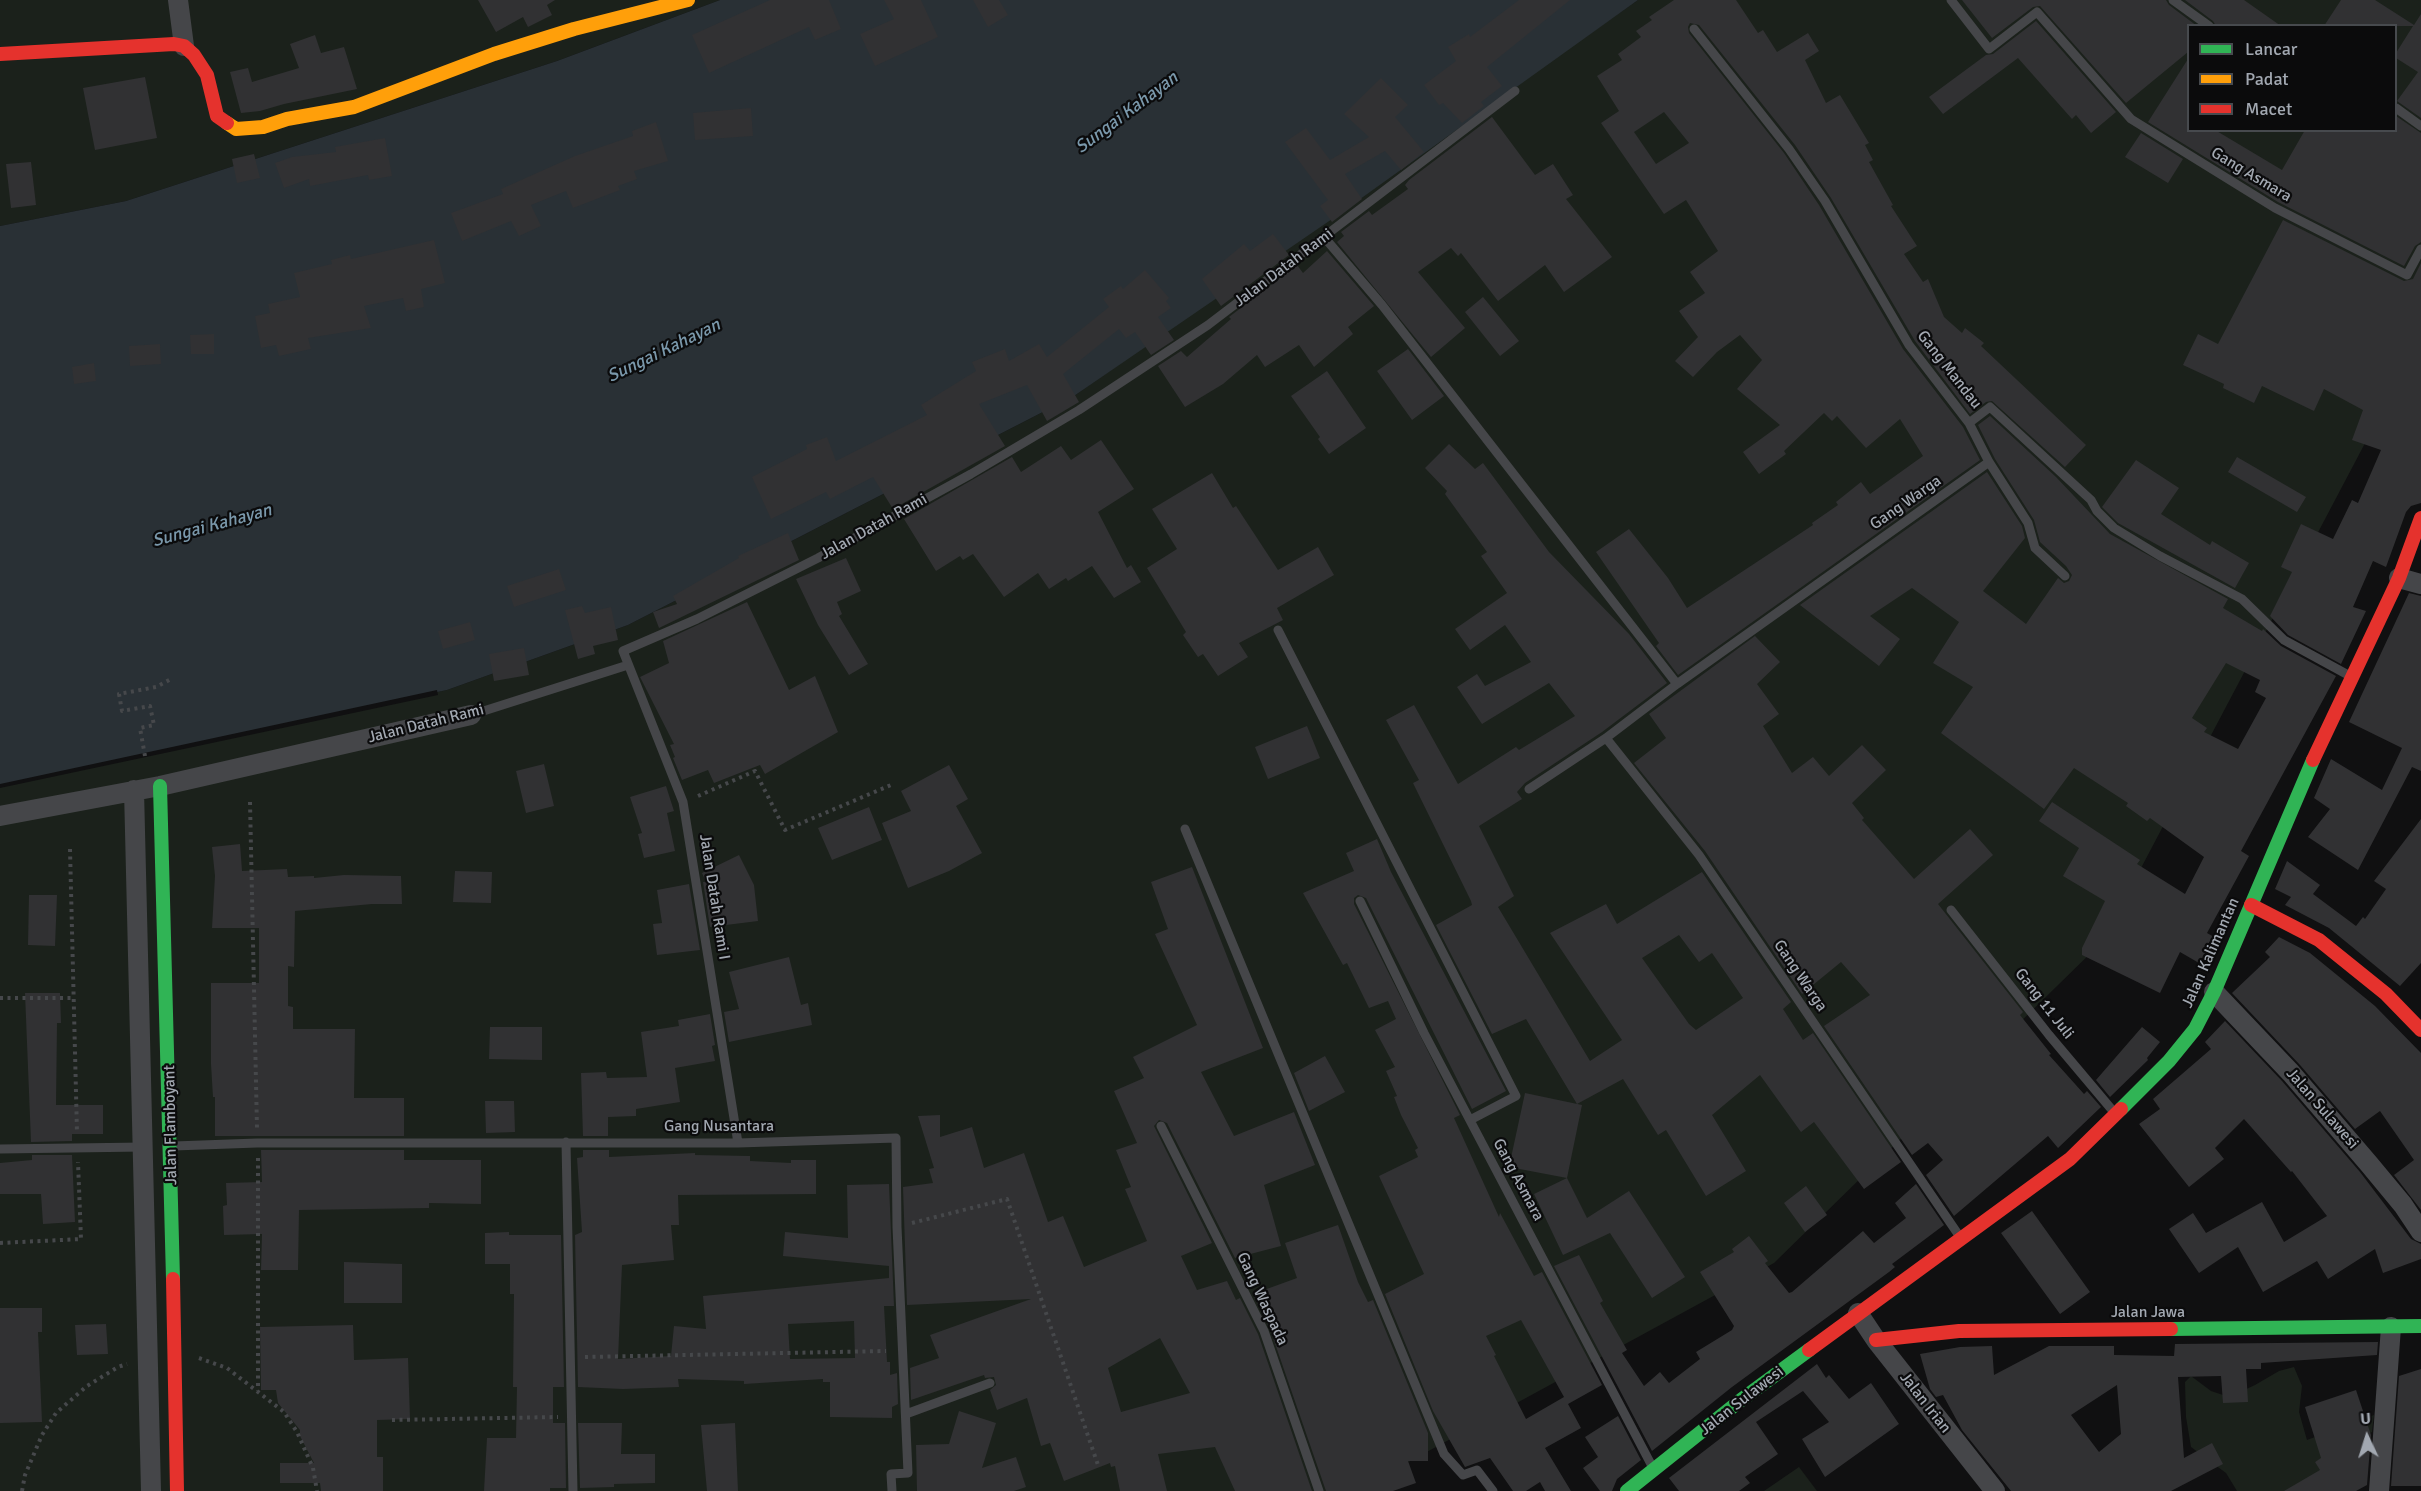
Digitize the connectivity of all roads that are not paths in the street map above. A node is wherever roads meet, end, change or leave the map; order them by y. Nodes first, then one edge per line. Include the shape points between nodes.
1 (178, 0) edge
2 (688, 0) edge
3 (1951, 0) edge
4 (2173, 0) edge
5 (2206, 24) edge
6 (1694, 28) dead end
7 (184, 46) junction
8 (0, 54) edge
9 (1515, 91) dead end
10 (2397, 109) edge
11 (2421, 126) edge
12 (1324, 237) junction
13 (2421, 249) edge
14 (1969, 423) junction
15 (1989, 462) junction
16 (2421, 518) edge
17 (2065, 576) dead end
18 (2399, 578) junction
19 (2421, 584) edge
20 (1278, 630) dead end
21 (628, 665) junction
22 (2352, 677) junction
23 (1677, 684) junction
24 (471, 715) joint
25 (1606, 738) junction
26 (160, 786) junction
27 (1529, 789) dead end
28 (134, 790) junction
29 (0, 816) edge
30 (1185, 829) dead end
31 (1360, 901) dead end
32 (2251, 905) junction
33 (1951, 910) dead end
34 (166, 952) junction
35 (139, 953) junction
36 (2214, 992) junction
37 (2421, 1030) edge
38 (2116, 1115) junction
39 (1470, 1120) junction
40 (1161, 1126) dead end
41 (566, 1142) junction
42 (738, 1143) junction
43 (171, 1146) junction
44 (144, 1147) junction
45 (0, 1149) edge
46 (2421, 1232) edge
47 (1960, 1237) junction
48 (174, 1292) junction
49 (147, 1293) junction
50 (1858, 1313) junction
51 (2421, 1326) edge
52 (2391, 1327) junction
53 (1876, 1340) junction
54 (990, 1383) dead end
55 (906, 1414) junction
56 (1654, 1471) junction
57 (151, 1491) edge
58 (177, 1491) edge
59 (573, 1491) edge
60 (892, 1491) edge
61 (1319, 1491) edge
62 (1493, 1491) edge
63 (1627, 1491) edge
64 (1995, 1491) edge
65 (2379, 1491) edge

1 - 7 street
2 - 7 street via 494,54 354,107 263,127 236,129 217,117 207,75
3 - 13 lane, Gang Asmara via 1989,49 2037,12 2131,119 2275,208 2407,275
4 - 5 lane
6 - 14 lane, Gang Mandau via 1807,175 1909,345
7 - 8 street
9 - 12 lane, Jalan Datah Rami
10 - 11 lane
12 - 21 lane, Jalan Datah Rami via 1208,325 1079,410 819,558 623,651
12 - 23 lane via 1382,305
14 - 15 lane
14 - 22 lane, Gang Mandau via 1990,407 2091,500 2114,528 2242,599 2284,640
15 - 17 lane via 2028,523 2036,548
15 - 23 lane, Gang Warga
16 - 18 street, Jalan Kalimantan
18 - 19 street
18 - 22 street, Jalan Kalimantan
20 - 39 lane via 1515,1096
21 - 24 lane, Jalan Datah Rami
21 - 42 lane, Jalan Datah Rami I via 683,802
22 - 32 street, Jalan Kalimantan
23 - 25 lane, Gang Warga
24 - 26 street, Jalan Datah Rami
25 - 27 lane, Gang Warga
25 - 47 lane, Gang Warga via 1699,855
26 - 28 street
26 - 34 street, Jalan Flamboyant
28 - 29 street
28 - 35 street, Jalan Flamboyant
30 - 62 lane via 1444,1454 1463,1475 1478,1470
31 - 39 lane, Gang Asmara
32 - 36 street, Jalan Kalimantan
32 - 37 street via 2319,940 2385,994
33 - 38 lane, Gang 11 Juli
34 - 35 street
34 - 43 street, Jalan Flamboyant
35 - 44 street, Jalan Flamboyant
36 - 38 street, Jalan Kalimantan via 2195,1029
36 - 46 street, Jalan Sulawesi via 2354,1146 2403,1204
38 - 47 street, Jalan Kalimantan via 2070,1159
39 - 56 lane, Gang Asmara
40 - 61 lane, Gang Waspada via 1264,1331
41 - 42 lane, Gang Nusantara
41 - 43 lane, Gang Nusantara
41 - 59 lane
42 - 55 lane, Gang Nusantara via 896,1138
43 - 48 street, Jalan Flamboyant
44 - 45 lane
44 - 49 street, Jalan Flamboyant
47 - 50 street, Jalan Kalimantan
48 - 49 street
48 - 58 street, Jalan Flamboyant
49 - 57 street, Jalan Flamboyant
50 - 53 street, Jalan Irian
50 - 56 street, Jalan Sulawesi
51 - 52 street, Jalan Jawa
52 - 53 street, Jalan Jawa via 1959,1331
52 - 65 street
53 - 64 street, Jalan Irian
54 - 55 lane
55 - 60 lane, Gang Nusantara via 908,1473 891,1474
56 - 63 street, Jalan Sulawesi

